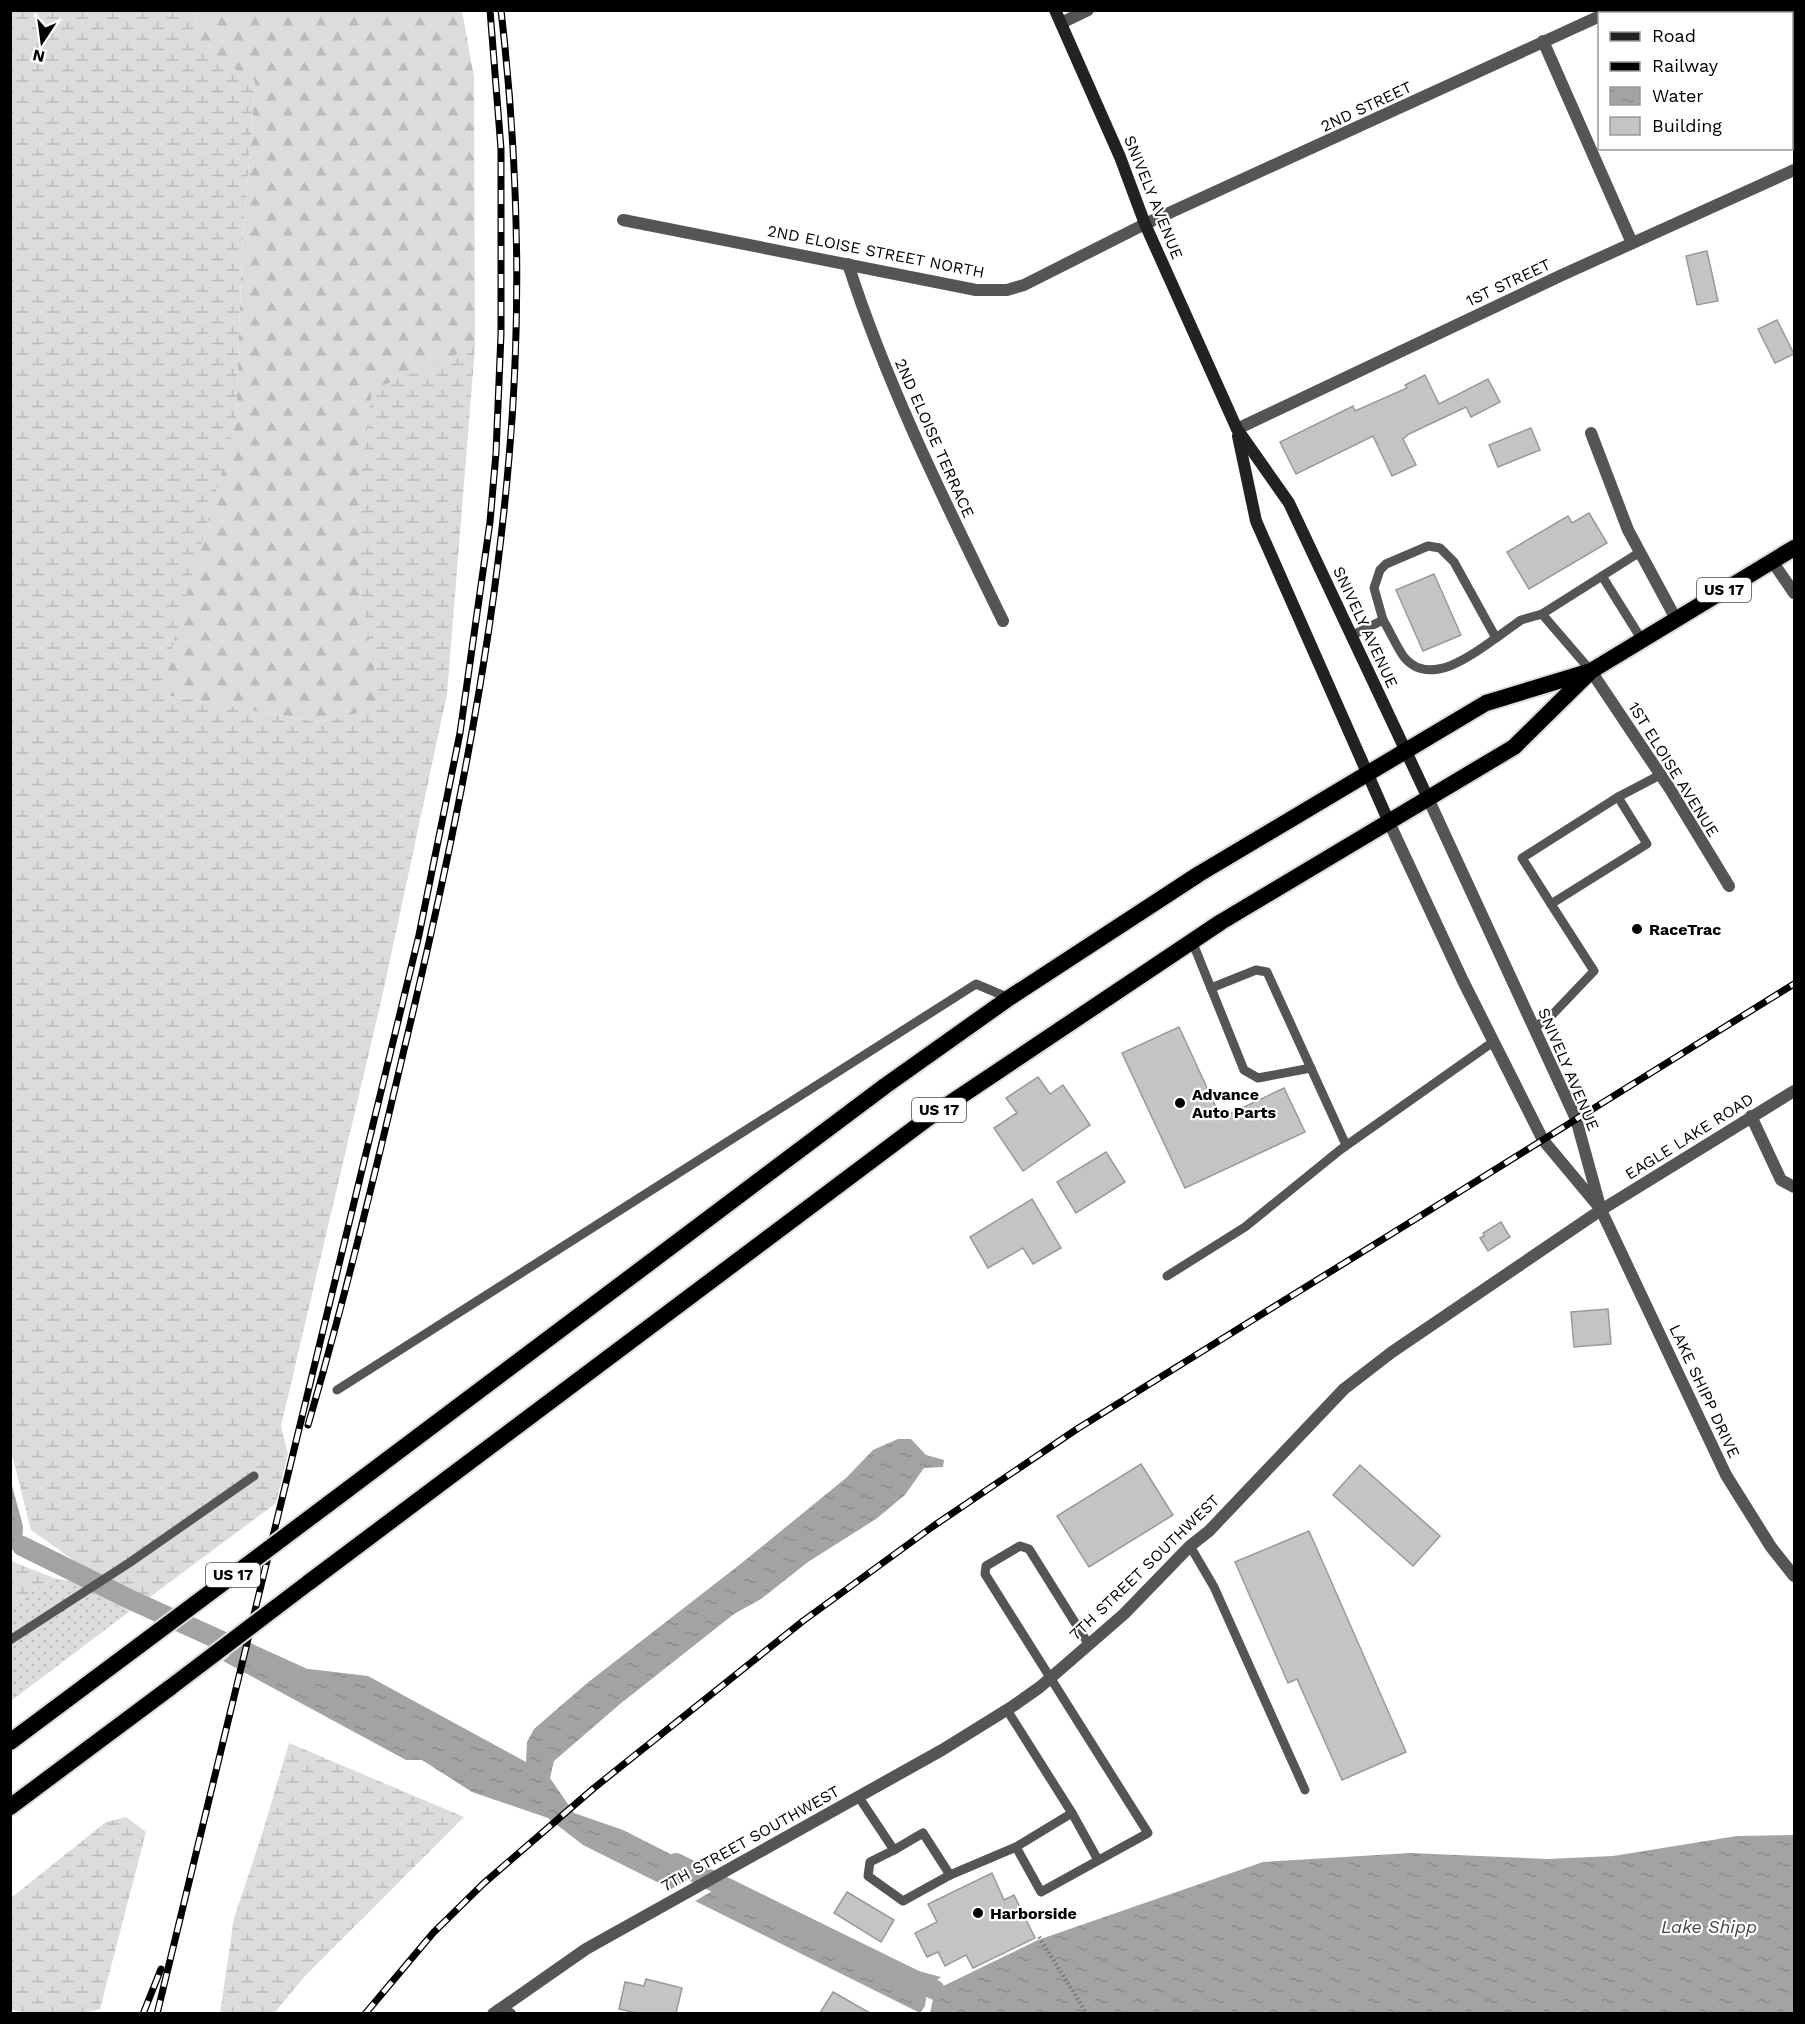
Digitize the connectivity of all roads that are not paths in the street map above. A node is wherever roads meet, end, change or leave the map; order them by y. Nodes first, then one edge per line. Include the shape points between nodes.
1 (1055, 10) edge
2 (1088, 10) edge
3 (1598, 16) edge
4 (1061, 23) junction
5 (1543, 41) junction
6 (1794, 170) edge
7 (623, 220) dead end
8 (1145, 225) junction
9 (1632, 243) junction
10 (848, 264) junction
11 (1237, 429) junction
12 (1591, 433) dead end
13 (1794, 548) edge
14 (1640, 552) junction
15 (1772, 561) junction
16 (1602, 576) junction
17 (1794, 593) edge
18 (1542, 614) junction
19 (1676, 619) junction
20 (1383, 620) junction
21 (1003, 621) dead end
22 (1352, 636) junction
23 (1496, 638) junction
24 (1642, 640) junction
25 (1591, 670) junction
26 (1405, 749) junction
27 (1367, 772) junction
28 (1660, 775) junction
29 (1427, 796) junction
30 (1618, 797) junction
31 (1388, 820) junction
32 (1603, 859) dead end
33 (1609, 868) junction
34 (1729, 886) dead end
35 (1551, 904) junction
36 (1192, 941) junction
37 (1211, 988) junction
38 (1009, 999) junction
39 (1534, 1028) junction
40 (1493, 1042) junction
41 (1311, 1068) junction
42 (1794, 1091) edge
43 (1751, 1116) junction
44 (1346, 1145) junction
45 (1794, 1187) edge
46 (1601, 1210) junction
47 (1167, 1276) dead end
48 (337, 1390) dead end
49 (254, 1476) dead end
50 (1190, 1546) junction
51 (1794, 1576) edge
52 (10, 1640) edge
53 (1089, 1645) junction
54 (1050, 1677) junction
55 (1006, 1710) junction
56 (10, 1742) edge
57 (1305, 1790) dead end
58 (858, 1796) junction
59 (10, 1807) edge
60 (1072, 1813) junction
61 (1016, 1847) junction
62 (894, 1851) junction
63 (1098, 1860) junction
64 (950, 1875) junction
65 (500, 2012) edge

1 - 4 main road, SNIVELY AVENUE
2 - 4 street
3 - 5 street, 2ND STREET
4 - 8 main road, SNIVELY AVENUE via 1120,157
5 - 8 street, 2ND STREET
5 - 9 street
6 - 9 street, 1ST STREET
7 - 10 street, 2ND ELOISE STREET NORTH
8 - 10 street, 2ND ELOISE STREET NORTH via 1007,290 976,290
8 - 11 main road, SNIVELY AVENUE
9 - 11 street, 1ST STREET
10 - 21 street, 2ND ELOISE TERRACE via 869,328 903,409
11 - 22 main road, SNIVELY AVENUE via 1289,503
11 - 27 main road, SNIVELY AVENUE via 1256,521
12 - 14 street
13 - 15 highway, US 17
14 - 16 lane
14 - 19 street
15 - 17 street
15 - 19 highway, US 17
16 - 18 lane
16 - 24 lane
18 - 23 lane via 1521,620
18 - 25 lane
19 - 24 highway, US 17
20 - 22 lane
20 - 23 lane via 1405,657 1425,670 1454,664
20 - 23 lane via 1374,588 1380,570 1428,546 1440,548 1454,562
22 - 26 main road, SNIVELY AVENUE
24 - 25 highway, US 17
25 - 26 highway, US 17 via 1486,703
25 - 28 street, 1ST ELOISE AVENUE
25 - 29 highway, US 17 via 1514,747
26 - 27 highway, US 17
26 - 29 main road, SNIVELY AVENUE
27 - 31 main road, SNIVELY AVENUE
27 - 38 highway, US 17 via 1200,874
28 - 30 lane
28 - 34 street, 1ST ELOISE AVENUE
29 - 31 highway, US 17
29 - 39 street, SNIVELY AVENUE
30 - 33 lane via 1647,844
30 - 35 lane via 1554,843 1522,858
31 - 36 highway, US 17
31 - 40 street, SNIVELY AVENUE
32 - 33 lane
33 - 35 lane via 1577,881
35 - 39 lane via 1594,971 1551,1016
36 - 37 lane
36 - 59 highway, US 17, bridge via 928,1118
37 - 41 lane via 1244,1070 1258,1078
37 - 41 lane via 1256,970 1267,972
38 - 48 lane via 976,984
38 - 56 highway, US 17, bridge via 885,1086
39 - 46 street, SNIVELY AVENUE via 1576,1119
40 - 44 lane
40 - 46 street, SNIVELY AVENUE via 1543,1140
41 - 44 lane
42 - 43 street, EAGLE LAKE ROAD
43 - 45 street via 1781,1180
43 - 46 street, EAGLE LAKE ROAD
44 - 47 lane via 1245,1227
46 - 50 street, 7TH STREET SOUTHWEST via 1438,1319 1344,1389 1209,1531
46 - 51 street, LAKE SHIPP DRIVE via 1730,1482
49 - 52 lane
50 - 53 street, 7TH STREET SOUTHWEST
50 - 57 lane via 1214,1587
53 - 54 street, 7TH STREET SOUTHWEST
53 - 54 lane via 1029,1549 1020,1546 986,1566 985,1574
54 - 55 street, 7TH STREET SOUTHWEST
54 - 63 lane via 1148,1833
55 - 58 street, 7TH STREET SOUTHWEST
55 - 60 lane
58 - 62 lane
58 - 65 street, 7TH STREET SOUTHWEST via 586,1949
60 - 61 lane
60 - 63 lane
61 - 63 lane via 1041,1892
61 - 64 lane
62 - 64 lane via 923,1833
62 - 64 lane via 870,1862 868,1876 903,1901

